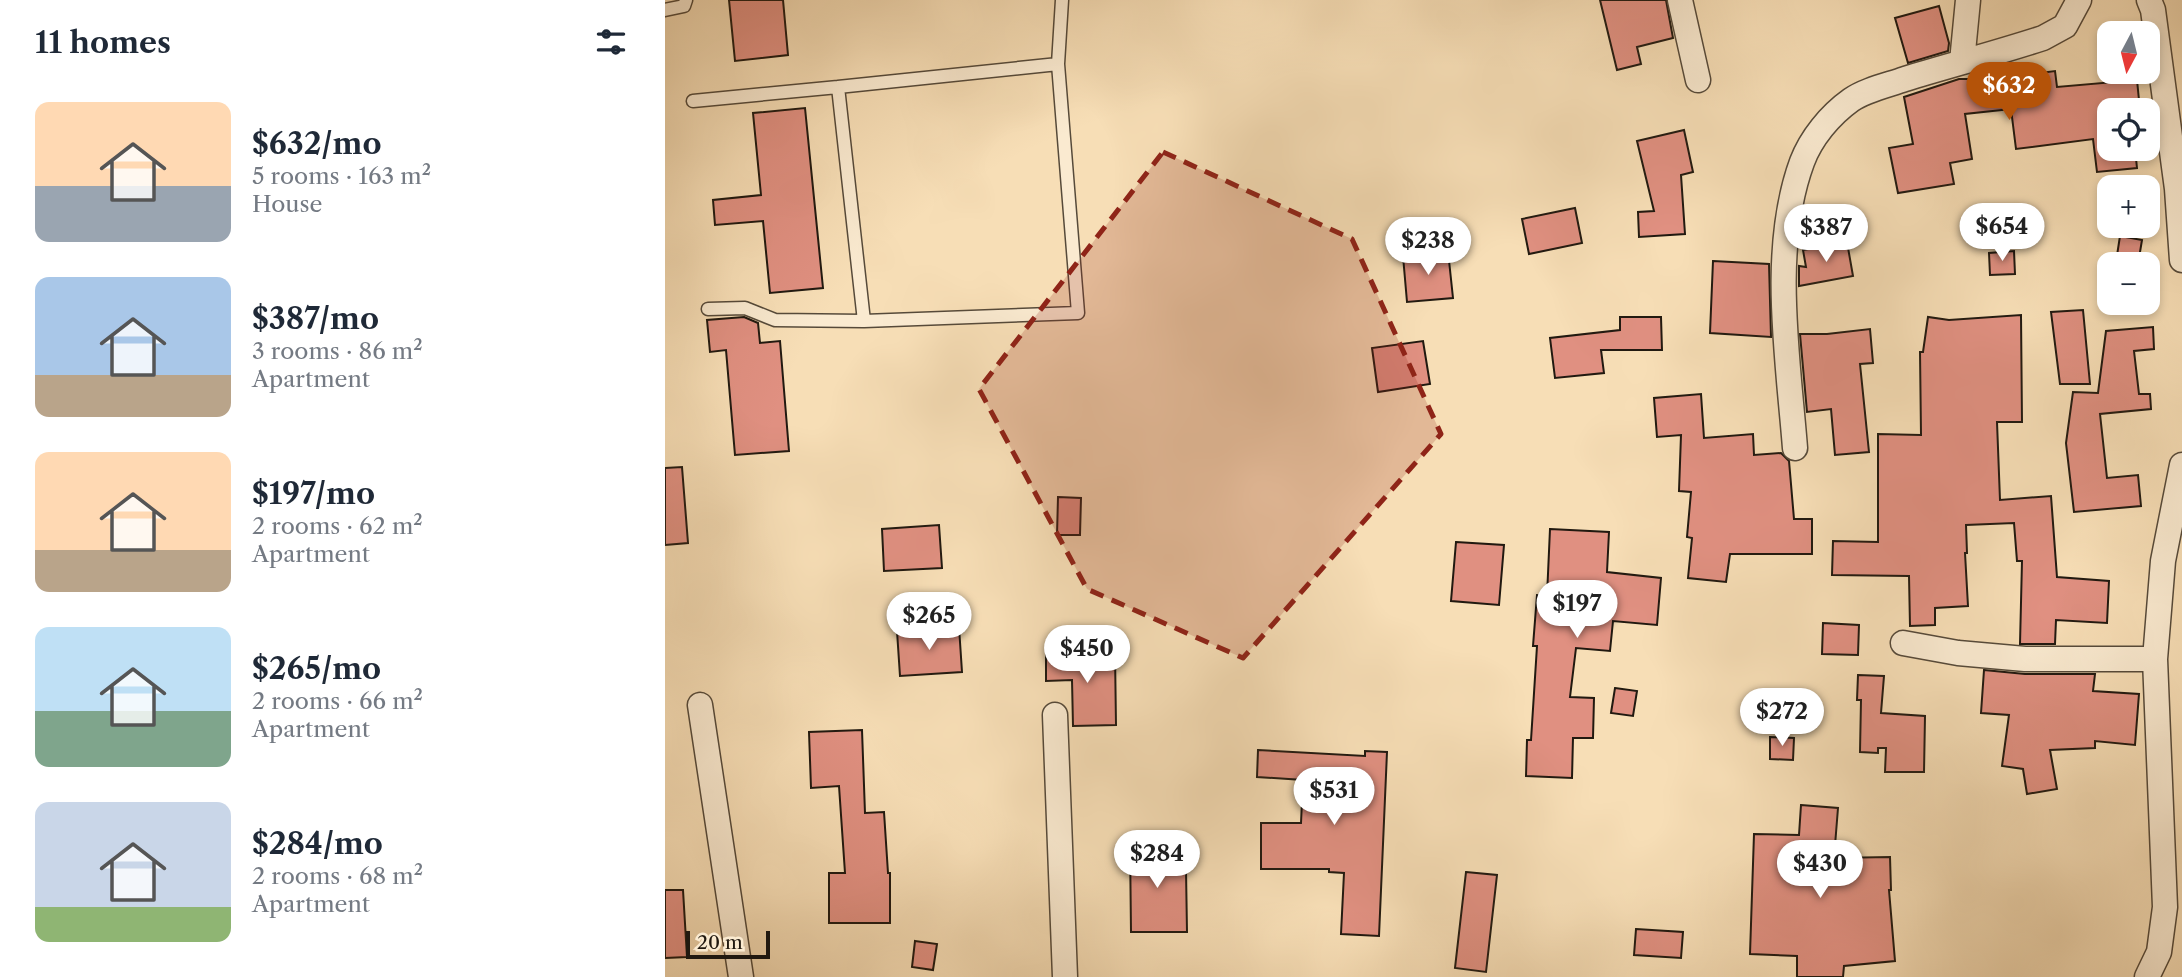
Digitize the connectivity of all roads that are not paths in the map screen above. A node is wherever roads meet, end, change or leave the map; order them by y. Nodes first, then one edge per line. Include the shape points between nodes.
1 (1062, 0) edge
2 (1680, 0) edge
3 (1968, 0) edge
4 (2079, 0) edge
5 (2149, 0) edge
6 (685, 3) edge
7 (665, 10) edge
8 (1962, 62) junction
9 (1058, 65) junction
10 (1697, 80) dead end
11 (838, 87) junction
12 (692, 101) dead end
13 (2182, 260) edge
14 (708, 309) dead end
15 (864, 321) junction
16 (1795, 448) dead end
17 (2182, 465) edge
18 (1903, 643) dead end
19 (2155, 659) junction
20 (699, 705) dead end
21 (1055, 715) dead end
22 (2171, 741) edge
23 (741, 977) edge
24 (1065, 977) edge
25 (2147, 977) edge

1 - 9 lane
2 - 10 street
3 - 8 street
4 - 8 street via 2065,26 2043,38
5 - 13 street via 2175,175
6 - 7 lane
8 - 16 street via 1852,99 1821,128 1802,162 1785,254
9 - 11 lane
9 - 15 lane via 1077,313
11 - 12 lane
11 - 15 lane
14 - 15 lane via 745,308 775,320
17 - 19 street via 2163,561
18 - 19 street via 2025,659
19 - 22 street
20 - 23 street
21 - 24 street
22 - 25 street via 2165,906 2159,952

